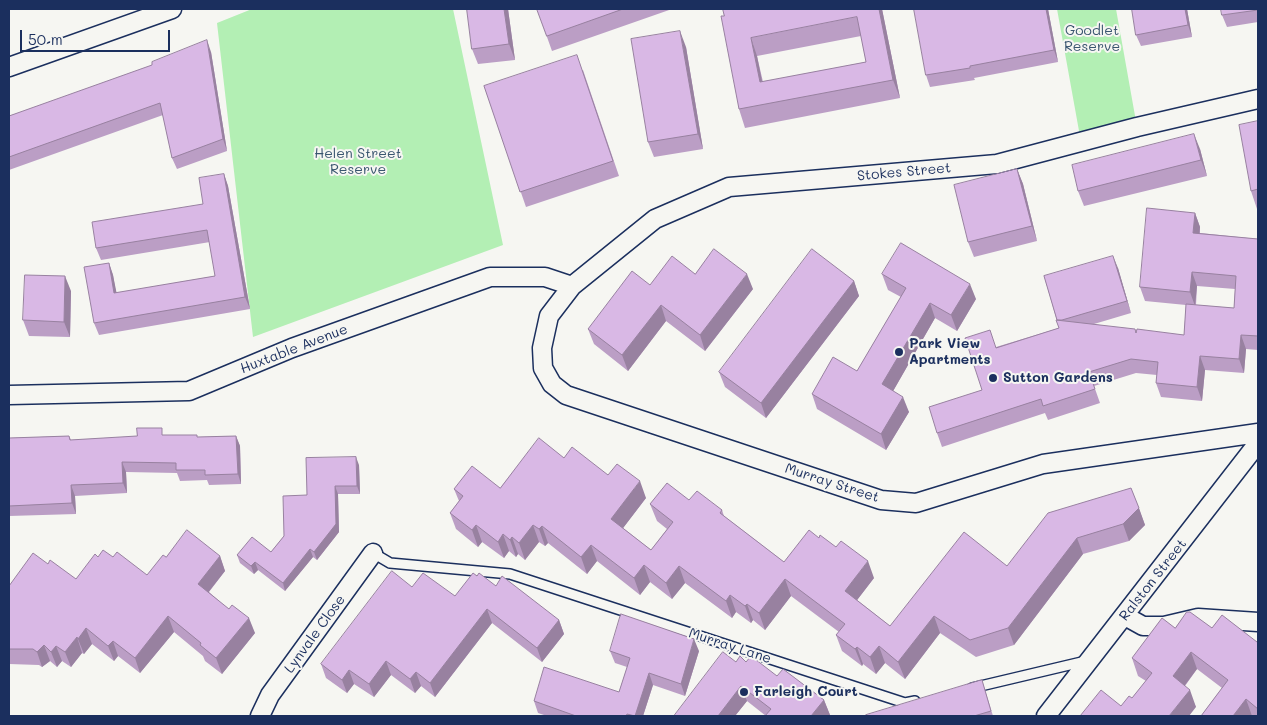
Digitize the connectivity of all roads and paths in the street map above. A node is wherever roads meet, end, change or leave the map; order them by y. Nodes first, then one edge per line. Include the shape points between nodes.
1 (172, 9) edge
2 (9, 67) edge
3 (1258, 99) edge
4 (572, 286) junction
5 (9, 395) edge
6 (1258, 433) edge
7 (1258, 443) edge
8 (373, 553) joint
9 (1125, 616) junction
10 (1258, 622) edge
11 (1088, 661) junction
12 (964, 690) edge
13 (925, 699) edge
14 (260, 716) edge
15 (1046, 716) edge

1 - 2 street
3 - 4 street, Stokes Street via 997,164 729,187 654,220
4 - 5 street, Huxtable Avenue via 545,277 490,277 292,348 190,391
4 - 6 street, Murray Street via 549,316 542,348 543,368 552,384 566,394 882,500 916,503 1043,464
7 - 9 street, Ralston Street
8 - 13 lane, Murray Lane via 390,563 510,574 905,703
8 - 14 street, Lynvale Close via 270,695
9 - 10 street via 1143,626 1164,626 1198,618
9 - 11 street, Ralston Street
11 - 12 lane
11 - 15 street, Ralston Street

